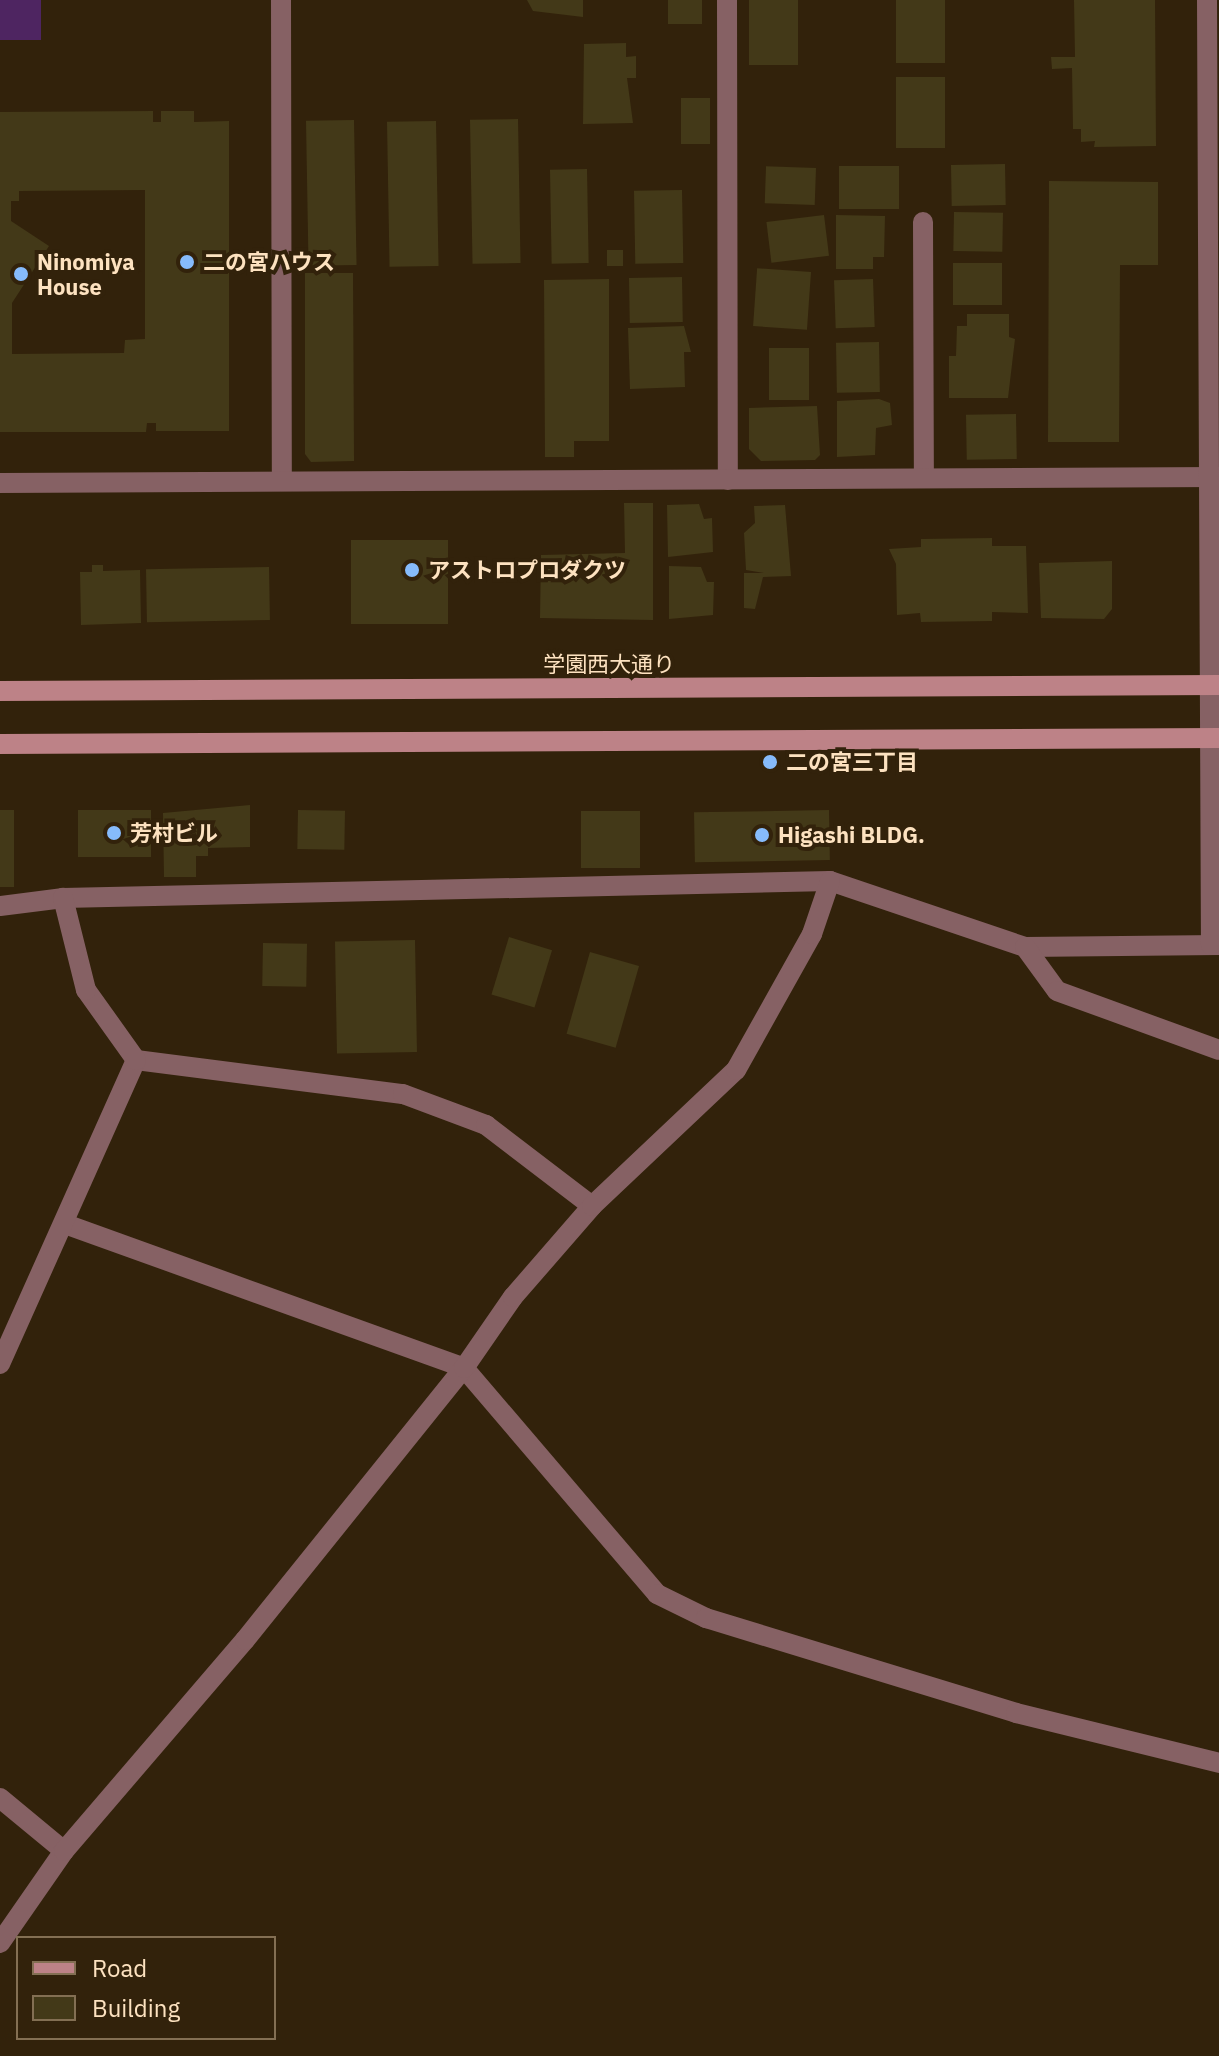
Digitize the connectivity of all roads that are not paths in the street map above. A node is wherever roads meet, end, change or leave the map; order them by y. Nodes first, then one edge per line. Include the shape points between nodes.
1 (281, 0) edge
2 (727, 0) edge
3 (1207, 0) edge
4 (923, 222) dead end
5 (1214, 477) edge
6 (924, 478) junction
7 (728, 480) junction
8 (282, 481) junction
9 (0, 483) edge
10 (1215, 685) edge
11 (0, 691) edge
12 (1215, 738) edge
13 (0, 744) edge
14 (830, 881) junction
15 (63, 898) junction
16 (4, 910) edge
17 (1215, 945) edge
18 (1025, 947) junction
19 (1219, 1050) edge
20 (136, 1060) junction
21 (592, 1206) junction
22 (65, 1224) junction
23 (0, 1364) edge
24 (464, 1368) junction
25 (1219, 1763) edge
26 (0, 1798) edge
27 (64, 1851) junction
28 (0, 1943) edge

1 - 8 street
2 - 7 street
3 - 5 street
4 - 6 street
5 - 6 street
5 - 10 street
6 - 7 street
7 - 8 street
8 - 9 street
10 - 11 main road, 学園西大通り
10 - 12 street
12 - 13 main road
12 - 17 street
14 - 15 street
14 - 18 street
14 - 21 street via 812,934 736,1070
15 - 16 street
15 - 20 street via 86,990
17 - 18 street
18 - 19 street via 1057,991
20 - 21 street via 403,1094 486,1125
20 - 22 street
21 - 24 street via 513,1297
22 - 23 street
22 - 24 street
24 - 25 street via 657,1594 706,1618 1016,1713
24 - 27 street
26 - 27 street
27 - 28 street

